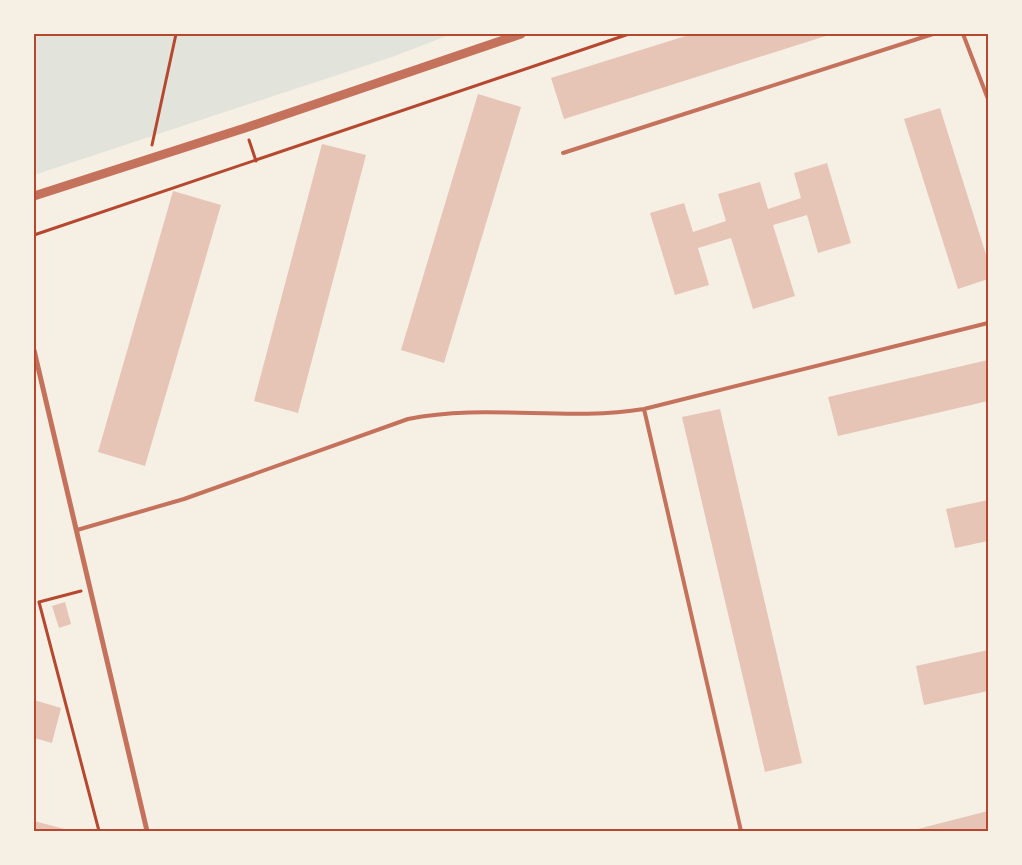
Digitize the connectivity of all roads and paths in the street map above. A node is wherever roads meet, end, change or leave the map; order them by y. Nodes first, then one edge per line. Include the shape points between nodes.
1 (176, 34) edge
2 (521, 34) edge
3 (629, 34) edge
4 (933, 34) edge
5 (963, 34) edge
6 (988, 99) edge
7 (245, 128) junction
8 (563, 153) dead end
9 (150, 158) junction
10 (256, 160) junction
11 (34, 196) edge
12 (34, 235) edge
13 (988, 323) edge
14 (34, 350) edge
15 (644, 409) junction
16 (77, 530) junction
17 (91, 589) junction
18 (99, 831) edge
19 (147, 831) edge
20 (741, 831) edge

1 - 9 path
2 - 7 street
3 - 10 path
4 - 8 lane
5 - 6 lane
7 - 9 street
7 - 10 path
9 - 11 street
10 - 12 path
13 - 15 lane
14 - 16 street
15 - 16 lane via 612,414 465,412 426,415 184,499
15 - 20 lane
16 - 17 street
17 - 18 path via 39,602
17 - 19 street

